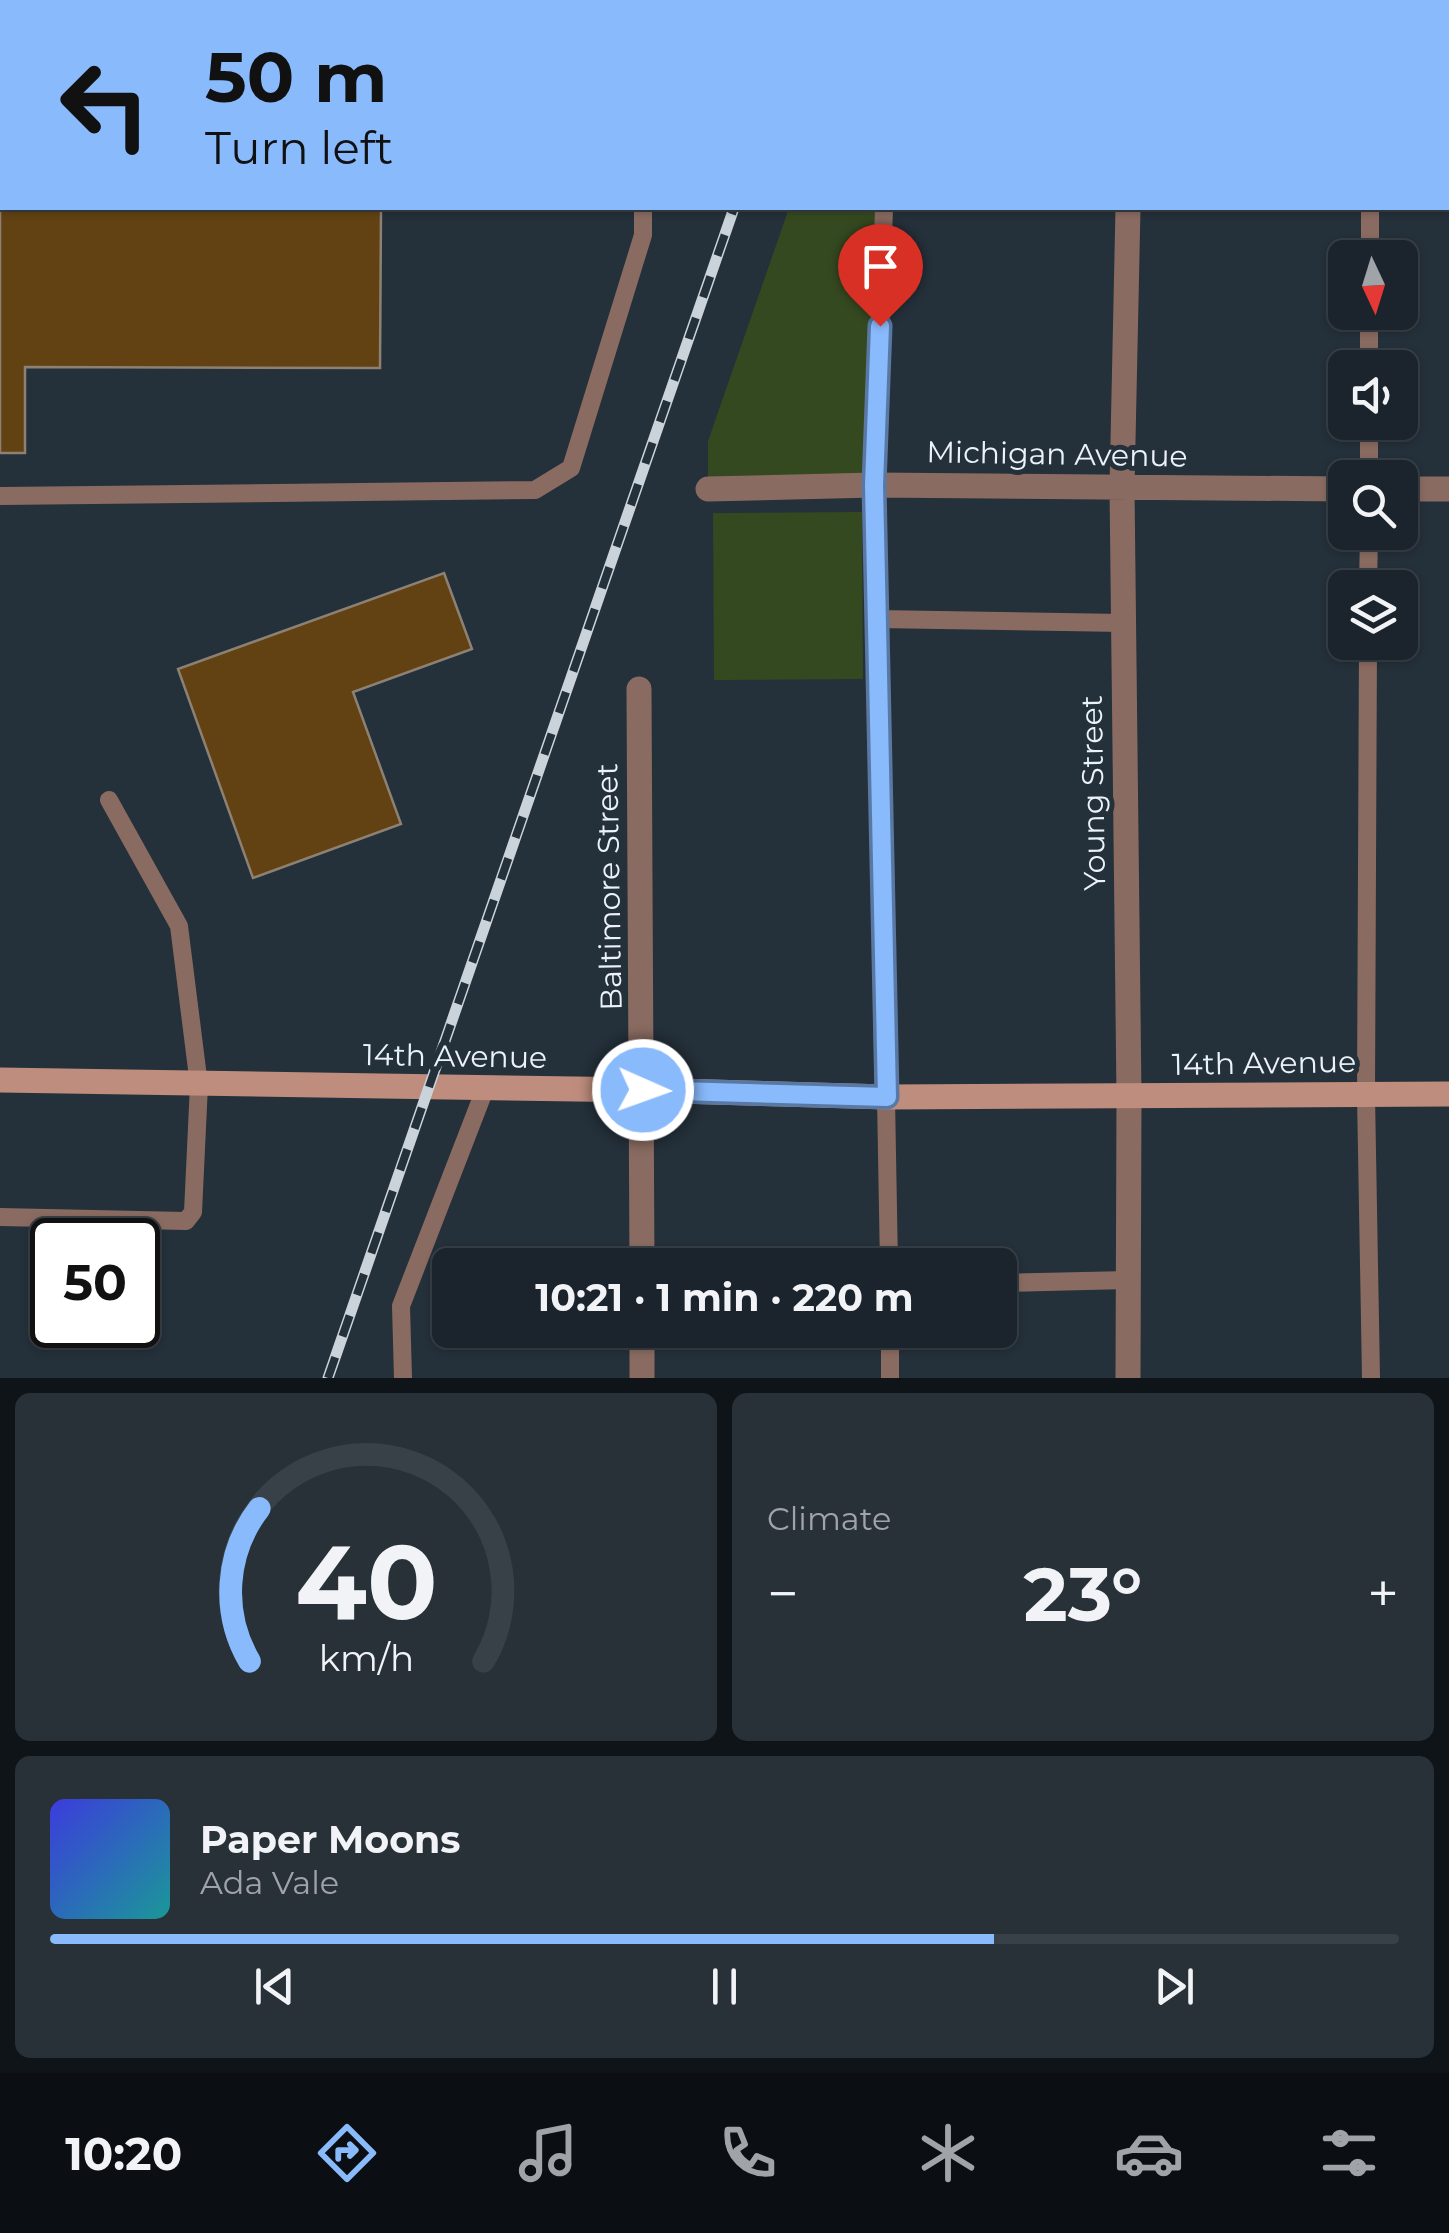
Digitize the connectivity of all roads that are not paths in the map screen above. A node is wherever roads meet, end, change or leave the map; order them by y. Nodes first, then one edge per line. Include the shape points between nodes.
1 (643, 210) edge
2 (884, 210) edge
3 (1128, 210) edge
4 (1370, 210) edge
5 (1370, 240) edge
6 (874, 485) junction
7 (1122, 488) junction
8 (708, 489) dead end
9 (1328, 489) edge
10 (1418, 489) edge
11 (1449, 489) edge
12 (0, 496) edge
13 (877, 618) junction
14 (1124, 622) junction
15 (1368, 660) edge
16 (640, 689) dead end
17 (109, 800) dead end
18 (0, 1080) edge
19 (199, 1084) junction
20 (485, 1089) junction
21 (643, 1090) junction
22 (1366, 1094) junction
23 (1449, 1094) edge
24 (887, 1097) junction
25 (1130, 1098) junction
26 (0, 1216) edge
27 (642, 1248) edge
28 (889, 1248) edge
29 (1128, 1280) junction
30 (1017, 1283) edge
31 (642, 1348) edge
32 (890, 1348) edge
33 (403, 1378) edge
34 (642, 1378) edge
35 (890, 1378) edge
36 (1128, 1378) edge
37 (1371, 1378) edge

1 - 12 lane via 643,235 572,468 535,490
2 - 6 lane
3 - 7 street, Young Street
4 - 5 lane
6 - 7 street, Michigan Avenue
6 - 8 street, Michigan Avenue
6 - 13 lane
7 - 9 street, Michigan Avenue
7 - 14 street, Young Street
10 - 11 street
13 - 14 lane
13 - 24 lane
14 - 25 street, Young Street
15 - 22 lane
16 - 21 street, Baltimore Street
17 - 19 lane via 179,926
18 - 19 main road, 14th Avenue
19 - 20 main road, 14th Avenue
19 - 26 lane via 193,1212 186,1220
20 - 21 main road, 14th Avenue
20 - 33 lane via 400,1306
21 - 24 main road, 14th Avenue
21 - 27 street, Baltimore Street
22 - 23 main road, 14th Avenue
22 - 25 main road, 14th Avenue
22 - 37 lane
24 - 25 main road, 14th Avenue
24 - 28 lane
25 - 29 street, Young Street
29 - 30 lane
29 - 36 street, Young Street
31 - 34 street
32 - 35 lane

